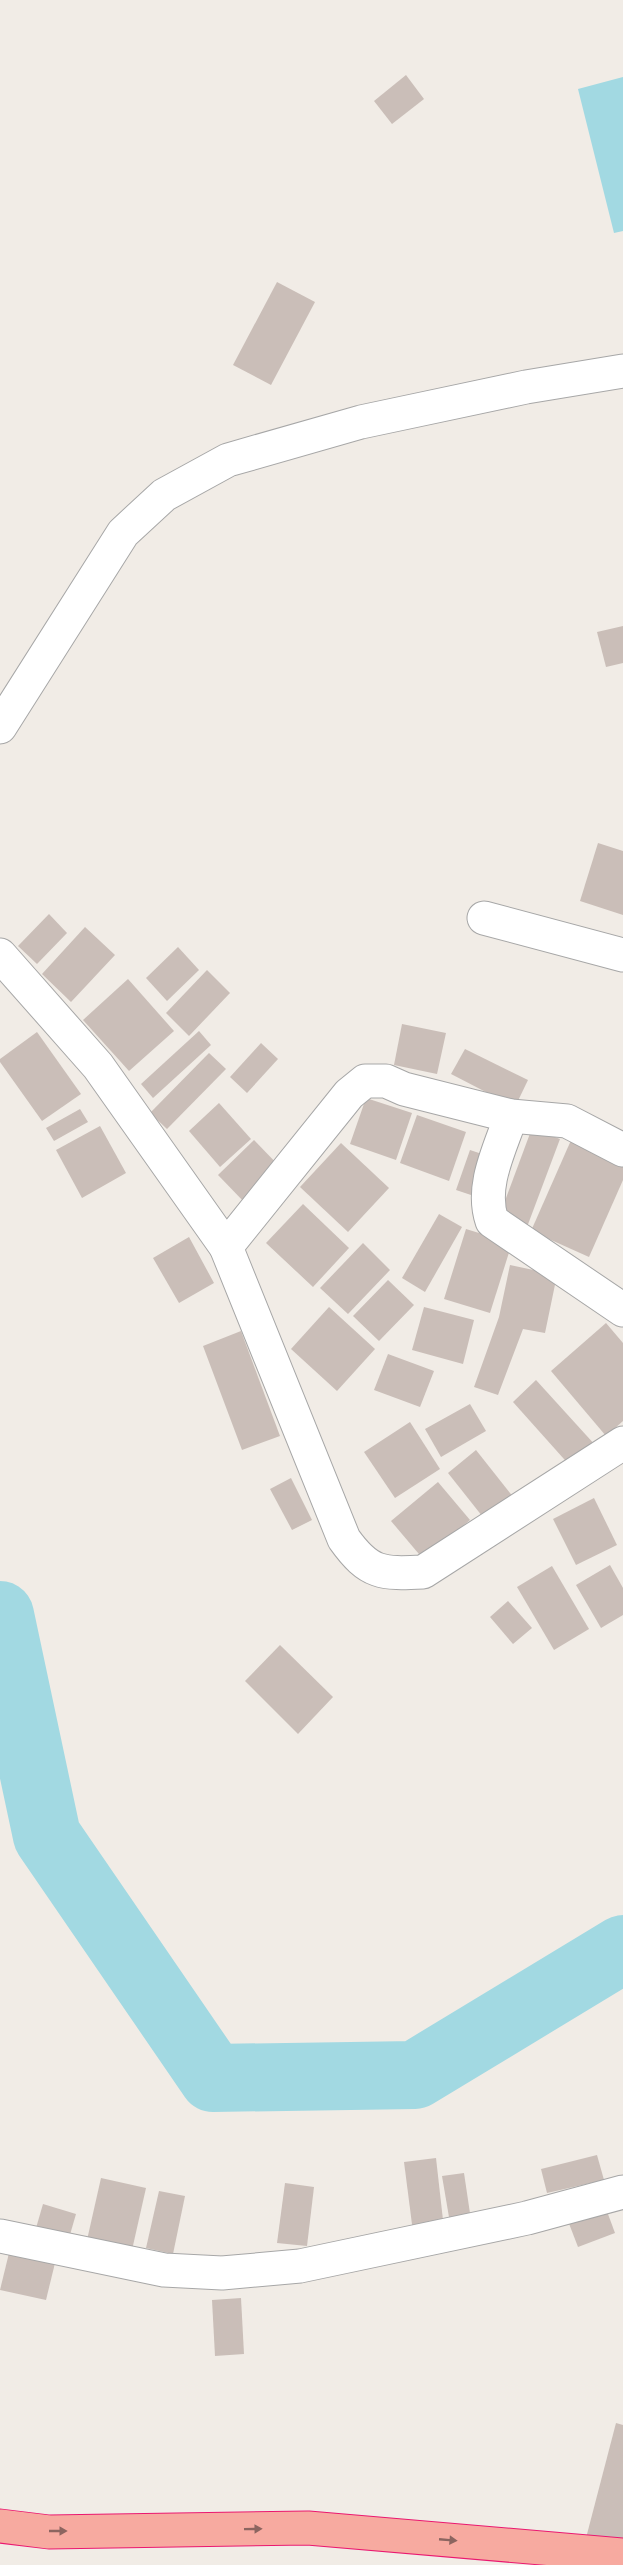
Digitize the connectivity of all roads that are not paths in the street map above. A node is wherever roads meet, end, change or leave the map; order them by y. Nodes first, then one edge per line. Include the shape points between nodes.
1 (623, 371) edge
2 (0, 727) edge
3 (484, 918) dead end
4 (0, 955) edge
5 (623, 955) edge
6 (511, 1116) junction
7 (623, 1150) edge
8 (226, 1247) junction
9 (623, 1310) edge
10 (623, 1443) edge
11 (623, 2192) edge
12 (0, 2236) edge
13 (0, 2526) edge
14 (623, 2555) edge

1 - 2 street via 361,422 228,460 164,495 123,533
3 - 5 street
4 - 8 street via 98,1066
6 - 7 street via 567,1121
6 - 8 street via 386,1081 365,1081 349,1094
6 - 9 street via 487,1190 492,1221
8 - 10 street via 344,1539 360,1561 389,1574 423,1572
11 - 12 street via 527,2218 300,2266 222,2273 164,2270
13 -> 14 highway via 50,2532 308,2528

